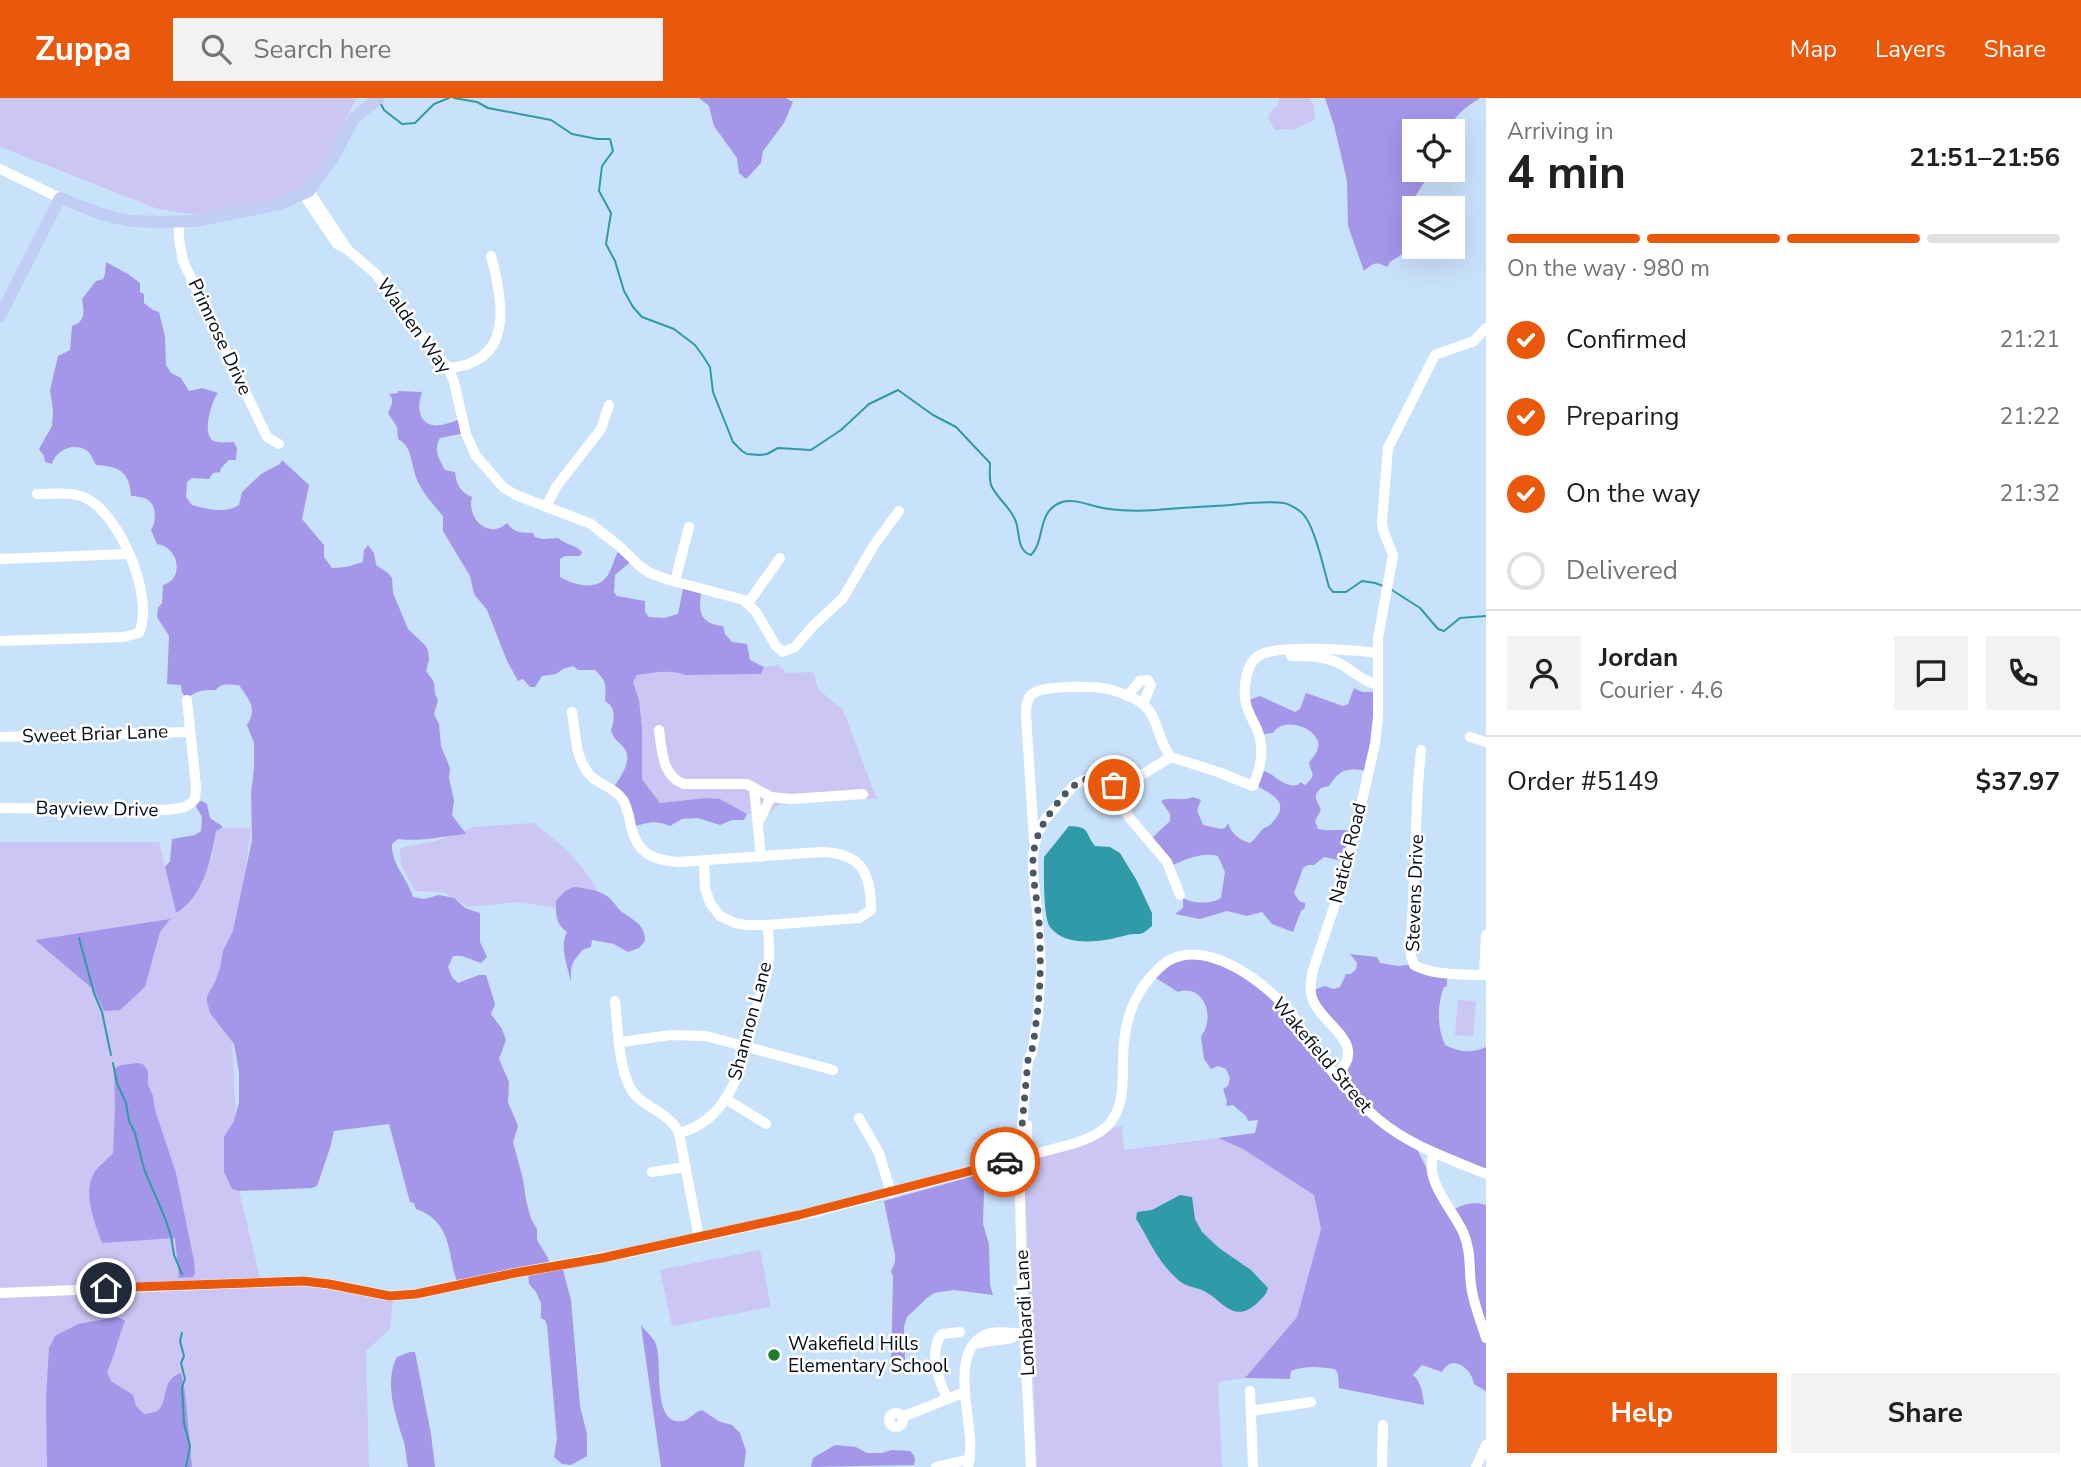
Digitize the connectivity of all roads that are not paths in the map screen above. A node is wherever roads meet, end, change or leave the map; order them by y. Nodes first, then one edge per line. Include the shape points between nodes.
1 (377, 99) edge
2 (0, 169) edge
3 (306, 192) junction
4 (60, 198) junction
5 (179, 222) junction
6 (491, 256) dead end
7 (0, 316) edge
8 (1486, 328) edge
9 (448, 368) junction
10 (609, 405) dead end
11 (279, 444) dead end
12 (37, 494) dead end
13 (546, 507) junction
14 (899, 511) dead end
15 (689, 527) dead end
16 (128, 554) junction
17 (780, 558) dead end
18 (0, 559) edge
19 (675, 581) junction
20 (748, 603) junction
21 (0, 641) edge
22 (1378, 653) junction
23 (1251, 666) junction
24 (1377, 685) junction
25 (1127, 696) junction
26 (187, 700) dead end
27 (1143, 704) junction
28 (572, 712) dead end
29 (659, 730) dead end
30 (189, 732) junction
31 (0, 737) edge
32 (1470, 737) dead end
33 (1486, 741) edge
34 (1421, 750) dead end
35 (1171, 757) junction
36 (1114, 785) junction
37 (754, 788) junction
38 (863, 794) dead end
39 (771, 797) junction
40 (0, 808) edge
41 (759, 821) junction
42 (1034, 848) junction
43 (761, 857) junction
44 (704, 861) junction
45 (1180, 895) dead end
46 (768, 925) junction
47 (1486, 935) edge
48 (615, 1001) dead end
49 (620, 1042) junction
50 (746, 1048) junction
51 (832, 1070) dead end
52 (1336, 1075) junction
53 (726, 1099) junction
54 (859, 1118) dead end
55 (766, 1124) dead end
56 (678, 1133) junction
57 (1434, 1153) junction
58 (1024, 1157) junction
59 (686, 1167) junction
60 (652, 1172) dead end
61 (1486, 1174) edge
62 (891, 1193) junction
63 (699, 1238) junction
64 (0, 1293) edge
65 (960, 1332) dead end
66 (1023, 1333) junction
67 (1486, 1338) edge
68 (1250, 1391) dead end
69 (965, 1392) junction
70 (948, 1399) junction
71 (1311, 1402) dead end
72 (1251, 1412) junction
73 (902, 1417) dead end
74 (1383, 1425) dead end
75 (1486, 1445) edge
76 (969, 1463) edge
77 (936, 1467) edge
78 (1031, 1467) edge
79 (1253, 1467) edge
80 (1382, 1467) edge
81 (1476, 1467) edge

1 - 3 main road via 354,118 333,158
2 - 4 street
3 - 5 main road via 280,204
3 - 9 street, Walden Way via 347,249 376,274
4 - 5 main road via 129,221
4 - 7 main road
5 - 11 street, Primrose Drive via 183,261 267,437
6 - 9 street via 501,299 501,327 482,358
8 - 22 street, Natick Road via 1474,341 1435,355 1388,448 1382,522 1393,555
9 - 13 street, Walden Way via 466,434 478,459 508,491
10 - 13 street via 601,429
12 - 16 street via 75,494 92,502 113,522
13 - 19 street, Walden Way via 587,522 641,567
14 - 20 street via 843,598 795,647 783,652 776,646
15 - 19 street
16 - 18 street
16 - 21 street via 141,588 139,633
17 - 20 street
19 - 20 street, Walden Way
22 - 23 street via 1278,651 1258,656
22 - 24 street, Natick Road
23 - 24 street via 1269,658 1323,658
23 - 35 street via 1245,684 1246,706 1262,755 1253,786
24 - 52 street, Natick Road via 1375,744 1346,871 1312,970 1311,996 1348,1047 1348,1059
25 - 27 street
25 - 27 street via 1140,681 1148,680 1151,685
25 - 42 street, Lombardi Lane via 1099,688 1058,688 1029,697 1026,715
26 - 30 street
27 - 35 street
28 - 44 street via 584,770 624,801 637,845 662,861
29 - 37 street via 665,765 677,782 738,783
30 - 31 street, Sweet Briar Lane
30 - 40 street, Bayview Drive via 196,795 183,808
32 - 33 street
34 - 47 street, Stevens Drive via 1414,965 1444,974 1484,975
35 - 36 street via 1143,775
36 - 42 street via 1096,777 1073,786 1041,826
36 - 45 street via 1128,816 1167,862
37 - 39 street
37 - 41 street
38 - 39 street
39 - 41 street
41 - 43 street
42 - 58 street, Lombardi Lane via 1041,966
43 - 44 street
43 - 46 street via 841,853 864,871 871,899 871,910 859,918
44 - 46 street via 705,888 720,916 735,923
46 - 50 street, Shannon Lane via 769,959
48 - 49 street
49 - 50 street via 680,1034
49 - 56 street via 628,1086 670,1119
50 - 51 street
50 - 53 street, Shannon Lane
52 - 57 street, Wakefield Street via 1370,1113
52 - 58 street, Wakefield Street via 1291,1014 1253,979 1205,955 1183,956 1155,971 1136,999 1124,1040 1120,1102 1109,1124 1084,1140
53 - 55 street
53 - 56 street, Shannon Lane via 701,1124
54 - 62 street via 879,1153
56 - 59 street
57 - 61 street, Wakefield Street
57 - 67 street via 1434,1180 1467,1243 1471,1284
58 - 62 street, Wakefield Street
58 - 66 street, Lombardi Lane
59 - 60 street
59 - 63 street
62 - 63 street, Wakefield Street
63 - 64 street, Wakefield Street via 407,1296 303,1281
65 - 70 street via 942,1334 937,1343 939,1376
66 - 69 street via 979,1339 965,1364
66 - 78 street, Lombardi Lane
68 - 72 street
69 - 70 street
69 - 76 street
70 - 73 street
71 - 72 street
72 - 79 street
74 - 80 street
75 - 81 street
76 - 77 street

